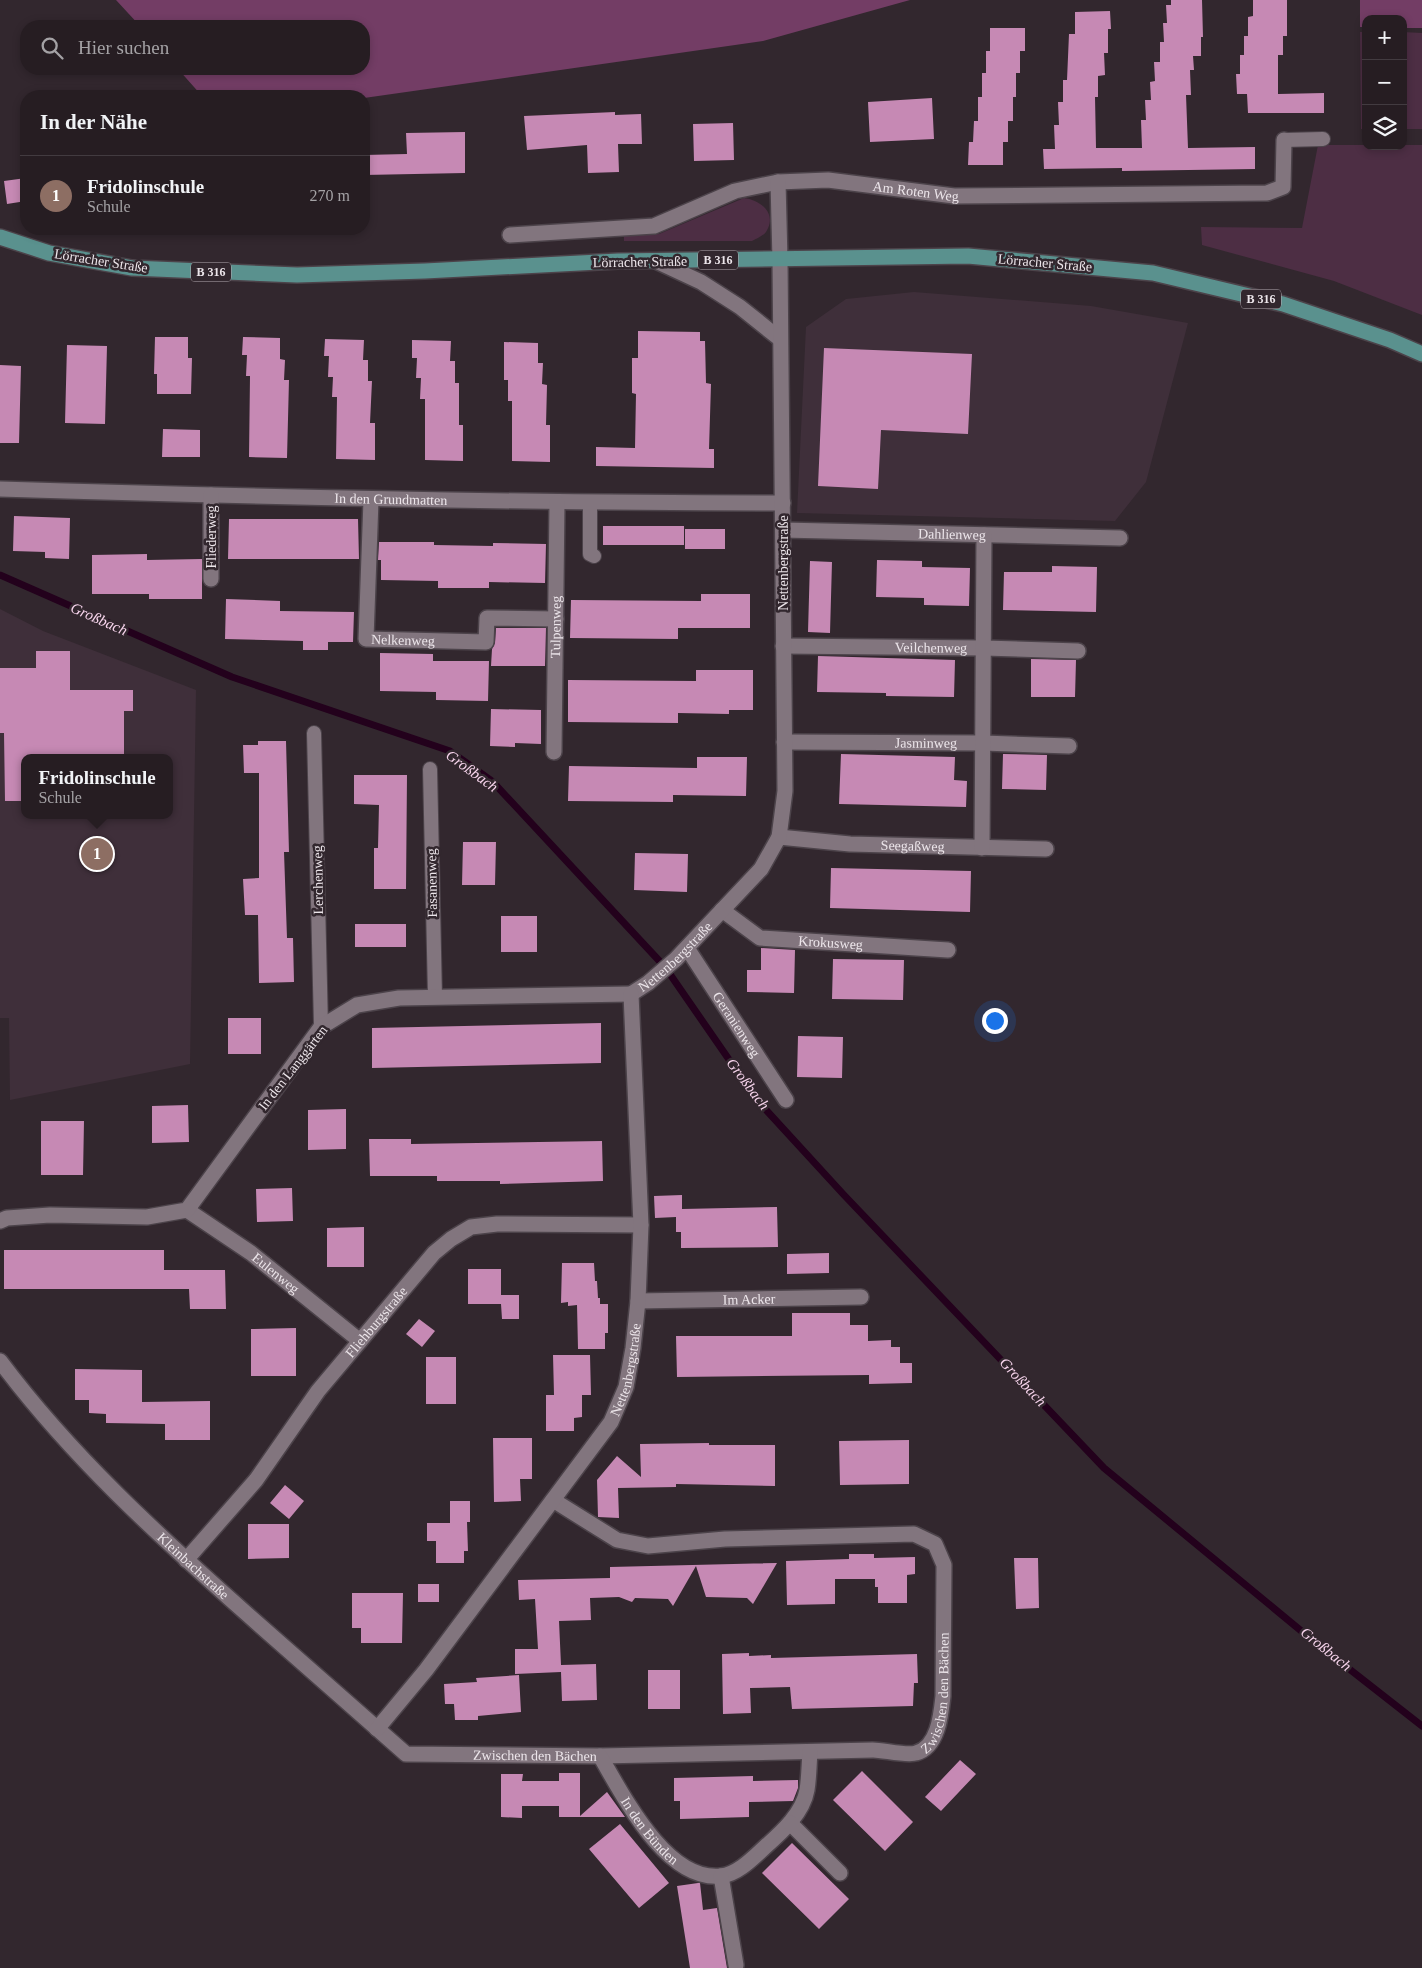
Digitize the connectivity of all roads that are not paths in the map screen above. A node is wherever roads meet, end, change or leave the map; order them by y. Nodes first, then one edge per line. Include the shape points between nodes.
1 (1323, 138) dead end
2 (1284, 140) joint
3 (778, 182) junction
4 (510, 234) dead end
5 (0, 237) edge
6 (780, 260) junction
7 (656, 261) junction
8 (780, 338) junction
9 (1422, 354) edge
10 (0, 489) edge
11 (211, 496) junction
12 (371, 500) junction
13 (557, 503) junction
14 (590, 503) junction
15 (782, 503) junction
16 (783, 530) junction
17 (984, 535) junction
18 (1120, 538) dead end
19 (594, 556) dead end
20 (211, 579) dead end
21 (556, 619) junction
22 (783, 646) junction
23 (984, 648) junction
24 (1078, 651) dead end
25 (314, 733) dead end
26 (784, 742) junction
27 (983, 743) junction
28 (1069, 746) dead end
29 (554, 752) dead end
30 (430, 769) dead end
31 (779, 838) junction
32 (982, 848) junction
33 (1046, 848) dead end
34 (722, 910) junction
35 (687, 948) junction
36 (948, 950) dead end
37 (631, 994) junction
38 (434, 997) junction
39 (321, 1027) junction
40 (786, 1100) dead end
41 (187, 1210) junction
42 (0, 1221) edge
43 (641, 1225) junction
44 (861, 1297) dead end
45 (638, 1301) junction
46 (360, 1341) junction
47 (0, 1361) edge
48 (553, 1500) junction
49 (186, 1560) junction
50 (377, 1729) junction
51 (810, 1752) junction
52 (406, 1754) joint
53 (600, 1756) junction
54 (790, 1823) junction
55 (840, 1874) dead end
56 (721, 1876) junction
57 (736, 1965) dead end

1 - 2 lane
2 - 3 street, Am Roten Weg via 1283,187 1267,193 954,196 828,180
3 - 4 street, Am Roten Weg via 735,191 654,226
3 - 6 street, Nettenbergstraße
5 - 7 main road, Lörracher Straße / B 316 via 49,253 132,268 297,275
6 - 7 main road, Lörracher Straße / B 316
6 - 8 street, Nettenbergstraße
6 - 9 main road, Lörracher Straße / B 316 via 968,256 1153,273 1283,304
7 - 8 street via 700,282
8 - 15 street, Nettenbergstraße
10 - 11 street, In den Grundmatten
11 - 12 street, In den Grundmatten
11 - 20 street, Fliederweg
12 - 13 street, In den Grundmatten
12 - 21 street, Nelkenweg via 366,639 486,642 487,618
13 - 14 street, In den Grundmatten
13 - 21 street, Tulpenweg
14 - 15 street, In den Grundmatten
14 - 19 lane via 590,554
15 - 16 street, Nettenbergstraße
16 - 17 street, Dahlienweg
16 - 22 street, Nettenbergstraße
17 - 18 street, Dahlienweg
17 - 23 street
21 - 29 street, Tulpenweg
22 - 23 street, Veilchenweg
22 - 26 street, Nettenbergstraße
23 - 24 street, Veilchenweg
23 - 27 street
25 - 39 lane, Lerchenweg
26 - 27 street, Jasminweg
26 - 31 street, Nettenbergstraße via 785,791
27 - 28 street, Jasminweg
27 - 32 street
30 - 38 lane, Fasanenweg
31 - 32 street, Seegaßweg
31 - 34 street, Nettenbergstraße via 761,869
32 - 33 street, Seegaßweg
34 - 35 street, Nettenbergstraße
34 - 36 street, Krokusweg via 760,938
35 - 37 street, Nettenbergstraße
35 - 40 street, Geranienweg
37 - 38 street, In den Langgärten
37 - 43 street, Nettenbergstraße
38 - 39 street, In den Langgärten via 399,998 357,1005
39 - 41 street, In den Langgärten
41 - 42 street via 147,1217 50,1214
41 - 46 street, Eulenweg via 251,1253
43 - 45 street, Nettenbergstraße
43 - 46 street, Fliehburgstraße via 497,1224 471,1228 451,1238 434,1253
44 - 45 street, Im Acker
45 - 48 street, Nettenbergstraße via 626,1388 611,1422
46 - 49 street, Fliehburgstraße via 318,1391 256,1480
47 - 49 street, Kleinbachstraße via 98,1477
48 - 50 street, Nettenbergstraße via 426,1670
48 - 51 street, Zwischen den Bächen via 617,1540 648,1546 725,1539 914,1534 935,1544 944,1564 943,1696 936,1733 927,1747 915,1754 873,1750
49 - 50 street, Kleinbachstraße
50 - 52 street, Kleinbachstraße
51 - 53 street, Zwischen den Bächen
51 - 54 street via 807,1792
52 - 53 street, Zwischen den Bächen
53 - 56 street, In den Bünden via 634,1814 674,1859 692,1871
54 - 55 street
54 - 56 street via 748,1862
56 - 57 street

